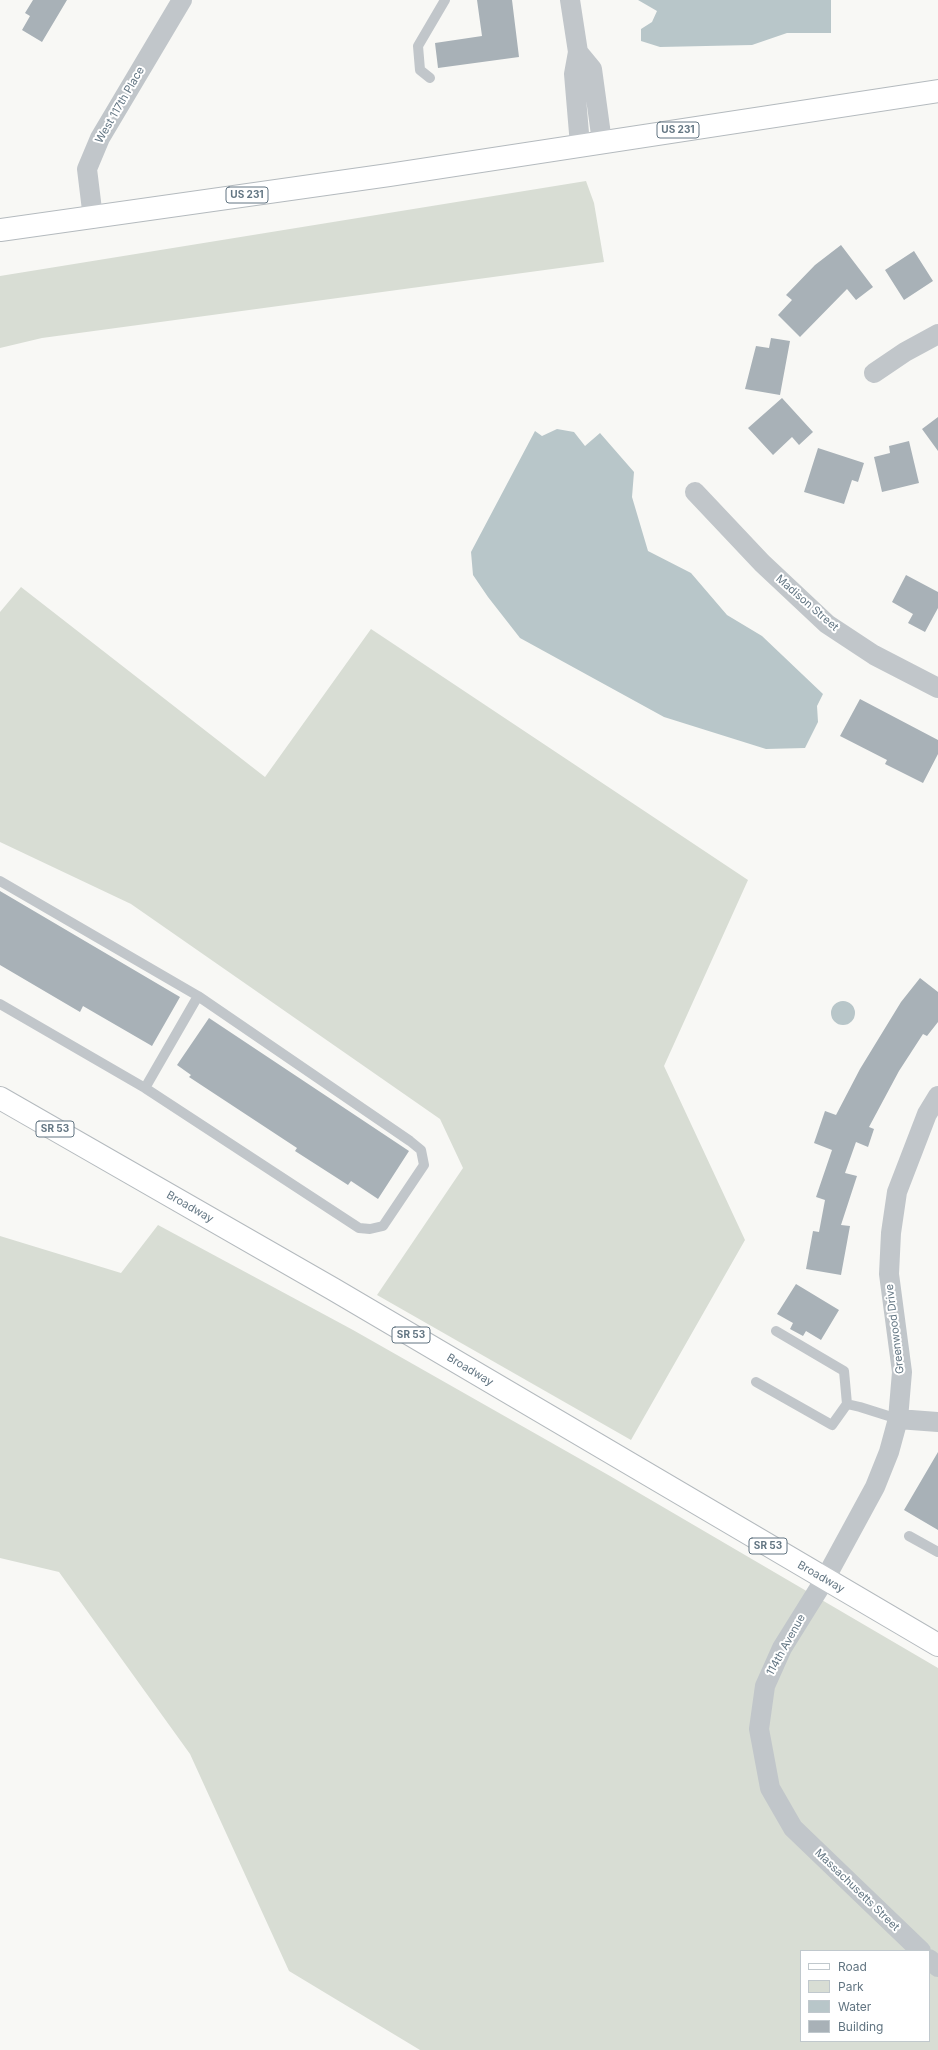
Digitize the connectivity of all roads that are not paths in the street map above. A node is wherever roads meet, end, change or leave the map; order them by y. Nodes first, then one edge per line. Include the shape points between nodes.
1 (182, 0) edge
2 (445, 0) edge
3 (570, 0) edge
4 (578, 52) junction
5 (430, 78) dead end
6 (938, 91) edge
7 (602, 142) junction
8 (580, 145) junction
9 (93, 218) junction
10 (0, 230) edge
11 (938, 334) edge
12 (874, 373) dead end
13 (695, 492) dead end
14 (938, 688) edge
15 (0, 881) edge
16 (198, 996) junction
17 (0, 1004) edge
18 (145, 1088) junction
19 (938, 1096) edge
20 (0, 1098) edge
21 (776, 1331) dead end
22 (756, 1382) dead end
23 (847, 1404) junction
24 (898, 1419) junction
25 (938, 1422) edge
26 (909, 1536) dead end
27 (938, 1552) edge
28 (824, 1579) junction
29 (938, 1645) edge
30 (793, 1828) joint
31 (920, 1950) edge
32 (930, 1960) edge
33 (938, 1967) edge

1 - 9 street, West 117th Place via 100,138 87,168
2 - 5 lane via 418,46 420,70
3 - 4 street
4 - 7 street via 592,69
4 - 8 street via 574,74
6 - 7 main road, US 231
7 - 8 main road, US 231
8 - 9 main road, US 231
9 - 10 main road, US 231
11 - 12 street
13 - 14 street, Madison Street via 762,563 827,624 874,655
15 - 16 lane
16 - 18 lane
16 - 18 lane via 410,1141 421,1150 424,1165 383,1226 359,1228
17 - 18 lane
19 - 24 street, Greenwood Drive via 927,1114 902,1177 897,1192 891,1233 889,1274 902,1372
20 - 28 main road, Broadway / SR 53 via 333,1289
21 - 23 lane via 844,1371
22 - 23 lane via 832,1425
23 - 24 lane
24 - 25 street
24 - 28 street, Greenwood Drive via 889,1452 875,1487
26 - 27 lane
28 - 29 main road, Broadway / SR 53
28 - 30 street, 114th Avenue via 782,1648 765,1686 759,1730 770,1788
30 - 31 street, Massachusetts Street
32 - 33 street

